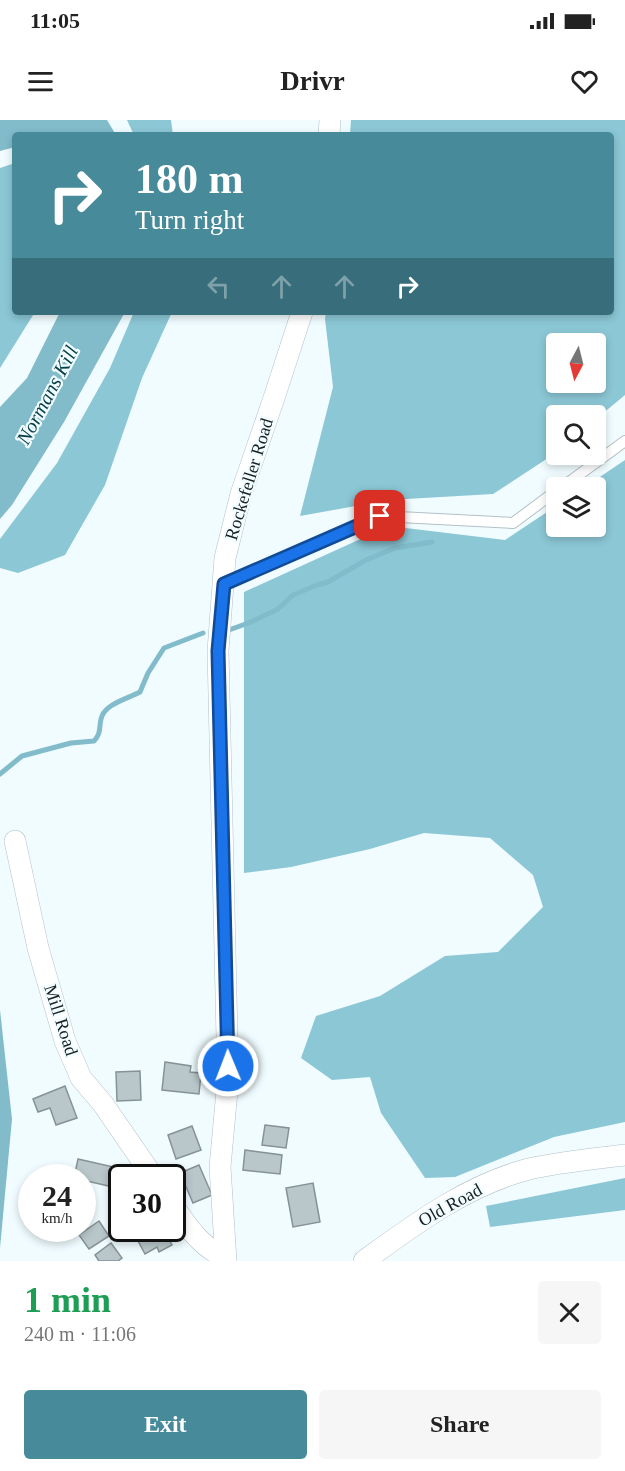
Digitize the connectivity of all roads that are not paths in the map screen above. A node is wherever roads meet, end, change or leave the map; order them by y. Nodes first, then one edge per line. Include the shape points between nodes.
1 (301, 315) edge
2 (625, 441) edge
3 (576, 477) edge
4 (546, 498) edge
5 (224, 584) junction
6 (15, 841) dead end
7 (625, 1155) edge
8 (144, 1164) edge
9 (186, 1224) edge
10 (225, 1260) edge
11 (364, 1261) edge

1 - 5 street, Rockefeller Road via 241,494 225,558
2 - 3 lane
4 - 5 lane via 513,523 380,516
5 - 10 street, Rockefeller Road via 218,651 228,1080 220,1167
6 - 8 street, Mill Road via 38,948 65,1041 81,1078
7 - 11 street, Old Road via 544,1166 504,1177 463,1195
9 - 10 street

